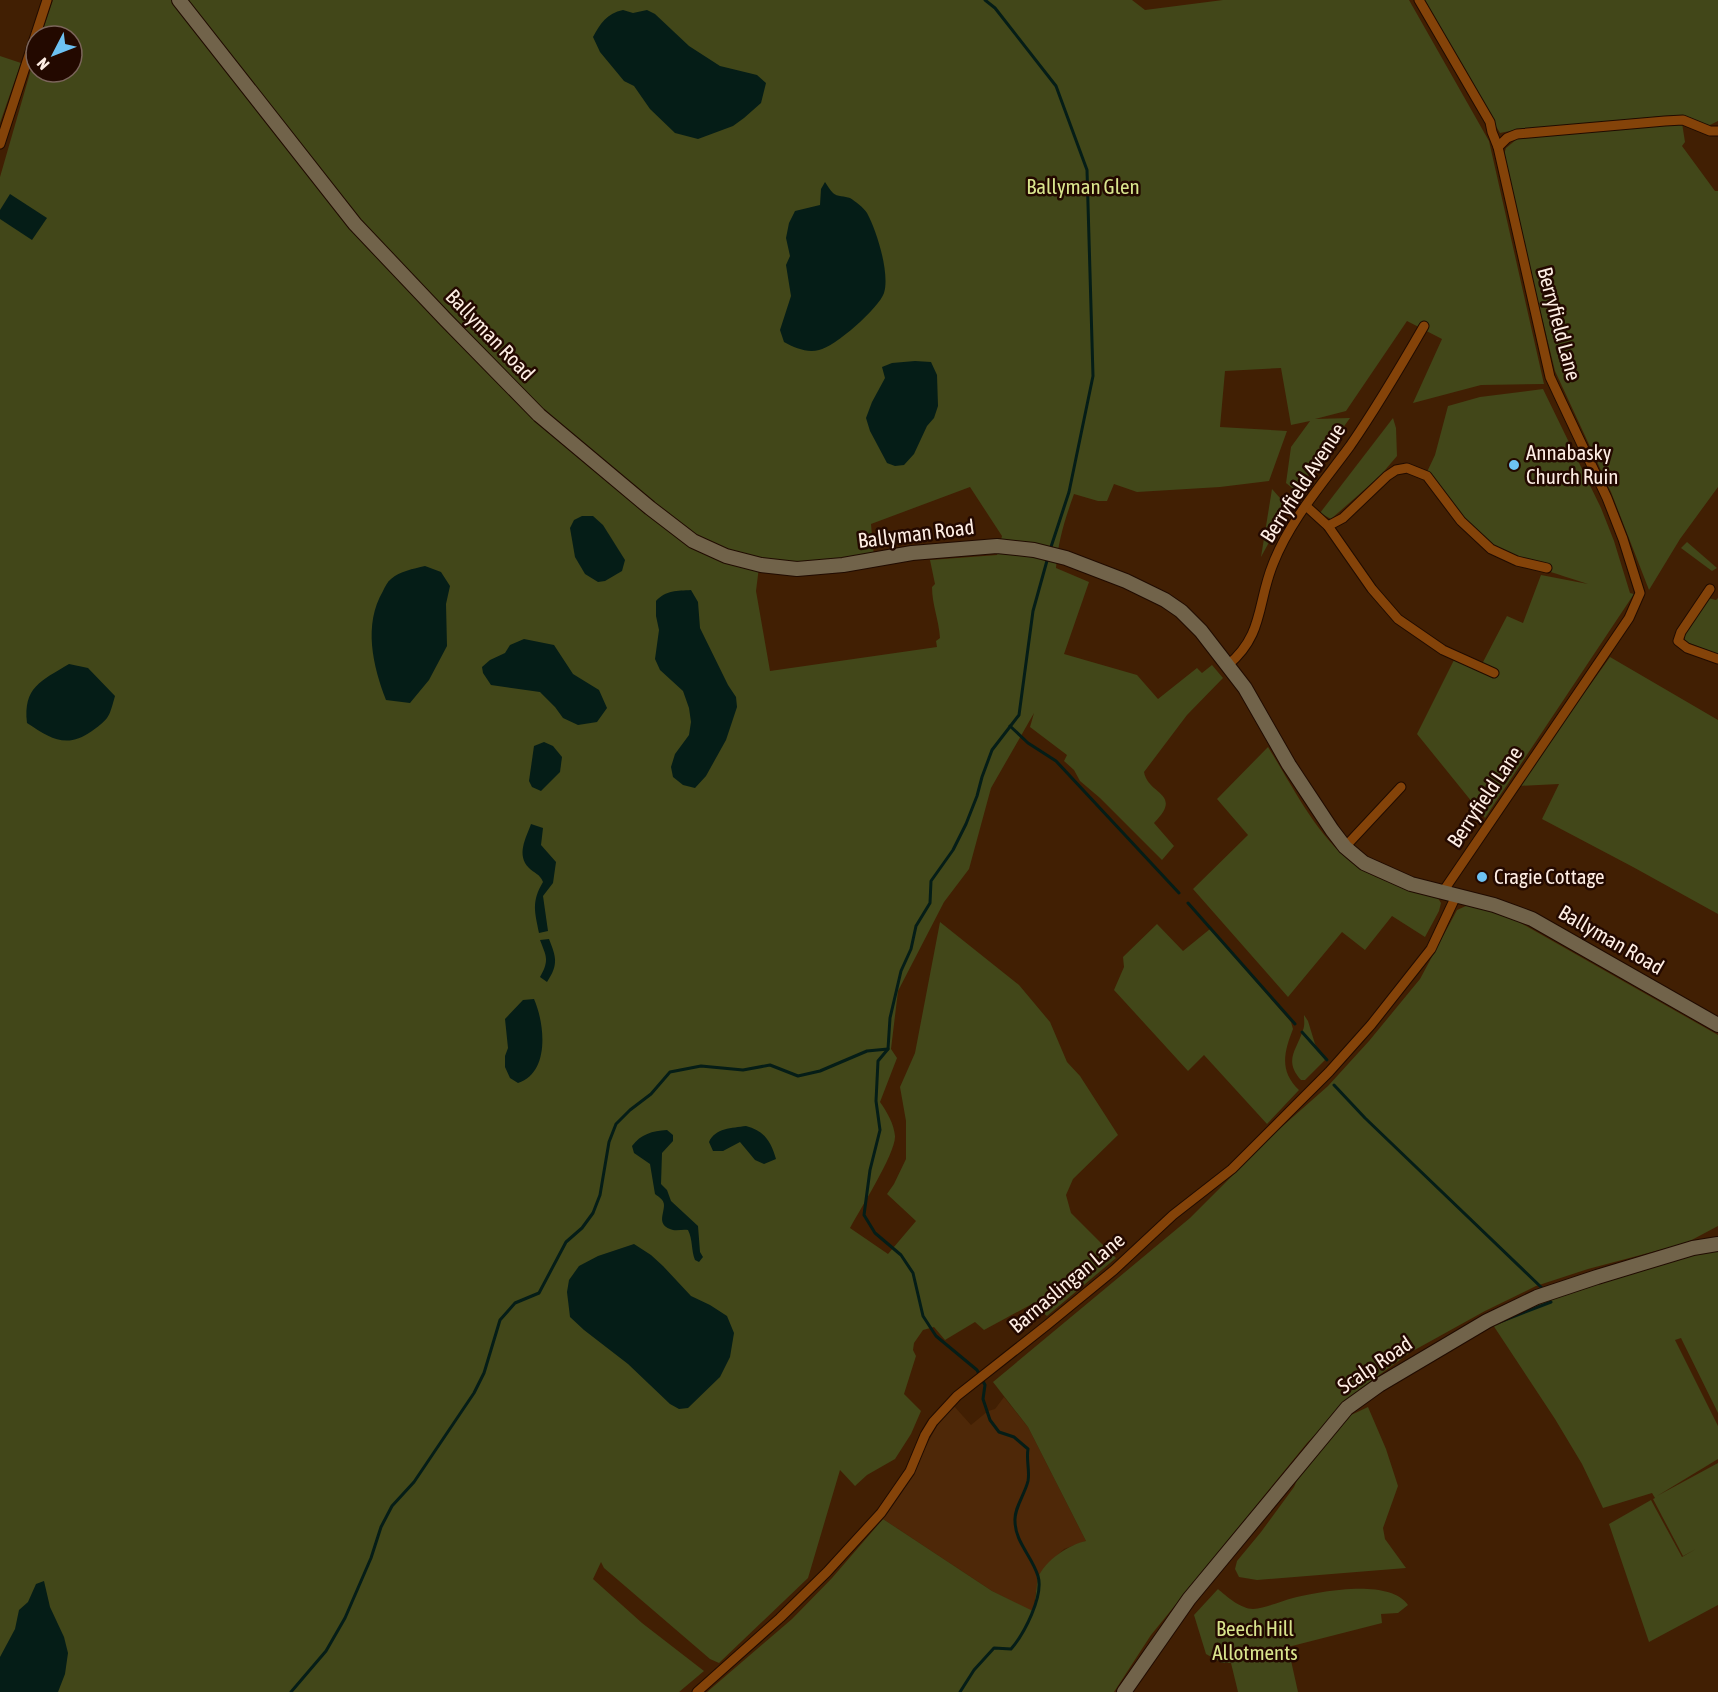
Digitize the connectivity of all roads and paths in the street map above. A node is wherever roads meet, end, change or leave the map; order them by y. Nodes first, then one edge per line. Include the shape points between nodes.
1 (46, 0) edge
2 (178, 0) edge
3 (1419, 0) edge
4 (1718, 131) edge
5 (0, 144) edge
6 (1498, 147) junction
7 (1424, 326) dead end
8 (1306, 506) junction
9 (1328, 526) junction
10 (1547, 568) dead end
11 (1710, 589) dead end
12 (1718, 659) edge
13 (1228, 665) junction
14 (1494, 673) dead end
15 (1401, 787) dead end
16 (1345, 847) junction
17 (1449, 894) junction
18 (1718, 1025) edge
19 (1718, 1237) edge
20 (1718, 1244) edge
21 (1693, 1248) junction
22 (697, 1692) edge
23 (1124, 1692) edge

1 - 5 street
2 - 13 street, Ballyman Road via 355,224 446,321 539,415 693,541 726,556 797,569 958,548 997,546 1034,550 1104,571 1164,600 1201,631
3 - 6 street, Berryfield Lane via 1490,122
4 - 6 street via 1683,120 1665,121 1517,134
6 - 17 street, Berryfield Lane via 1550,377 1607,498 1640,593 1629,618
7 - 8 street, Berryfield Avenue via 1366,420
8 - 9 street
8 - 13 street, Berryfield Avenue via 1273,563 1248,645
9 - 10 street via 1343,518 1387,476 1407,468 1427,476 1461,521 1491,549 1517,561
9 - 14 street via 1398,619 1443,650
11 - 12 street via 1678,641
13 - 16 street, Ballyman Road
15 - 16 street
16 - 17 street, Ballyman Road via 1364,863 1387,874
17 - 18 street, Ballyman Road via 1494,904 1532,919
17 - 22 street, Barnaslingan Lane via 1431,949 1329,1072 1232,1169 1173,1215 1106,1277 957,1396 933,1422 910,1471 881,1513 780,1618
19 - 21 street
20 - 21 street
21 - 23 street, Scalp Road via 1537,1297 1440,1348 1362,1396 1347,1408 1189,1599

